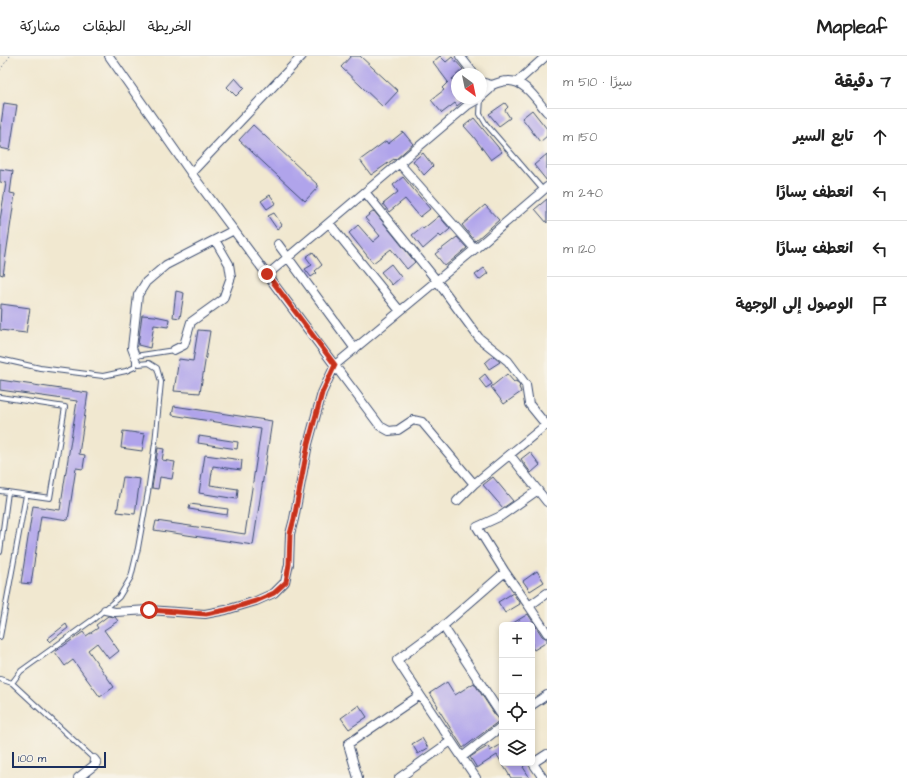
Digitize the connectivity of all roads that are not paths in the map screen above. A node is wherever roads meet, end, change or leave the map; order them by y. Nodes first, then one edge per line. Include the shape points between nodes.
1 (108, 56) edge
2 (302, 56) edge
3 (460, 56) edge
4 (546, 56) edge
5 (469, 68) edge
6 (517, 82) junction
7 (487, 84) edge
8 (492, 85) junction
9 (487, 92) edge
10 (470, 104) edge
11 (481, 104) edge
12 (547, 112) edge
13 (399, 164) junction
14 (191, 173) junction
15 (545, 189) edge
16 (365, 192) junction
17 (329, 223) junction
18 (234, 230) junction
19 (215, 240) junction
20 (278, 244) dead end
21 (475, 249) junction
22 (288, 257) junction
23 (267, 274) junction
24 (437, 281) junction
25 (400, 311) junction
26 (355, 349) junction
27 (174, 350) joint
28 (135, 356) junction
29 (0, 359) edge
30 (335, 365) junction
31 (0, 397) edge
32 (547, 425) edge
33 (510, 454) junction
34 (474, 484) junction
35 (538, 490) junction
36 (0, 491) edge
37 (8, 492) junction
38 (26, 495) junction
39 (457, 501) dead end
40 (547, 502) edge
41 (0, 552) edge
42 (505, 572) junction
43 (547, 593) edge
44 (529, 606) junction
45 (105, 610) junction
46 (443, 626) junction
47 (547, 633) edge
48 (0, 637) edge
49 (0, 679) edge
50 (12, 683) junction
51 (420, 695) junction
52 (547, 695) edge
53 (535, 703) edge
54 (499, 711) edge
55 (499, 728) edge
56 (451, 741) junction
57 (547, 754) edge
58 (462, 757) junction
59 (94, 758) joint
60 (535, 760) edge
61 (535, 766) edge
62 (78, 778) edge
63 (358, 778) edge
64 (398, 778) edge
65 (476, 778) edge
66 (543, 778) edge

1 - 14 street
2 - 14 street
3 - 5 street
4 - 6 street
6 - 8 street via 508,81
6 - 12 street
7 - 8 street
8 - 9 street
10 - 13 street
11 - 15 lane via 480,114 486,124
13 - 16 street
13 - 21 street
14 - 18 street
15 - 21 street
16 - 17 street
16 - 24 street
17 - 22 street
17 - 25 street
18 - 19 street
18 - 23 street
19 - 27 street via 229,264 231,277 223,299 191,322 184,345
19 - 28 street via 166,265 146,282 138,295 132,348
20 - 22 street
21 - 24 street
22 - 23 street
22 - 26 street
23 - 30 street
24 - 25 street
24 - 32 street via 479,338 508,361 526,384 529,404
25 - 26 street
26 - 30 street
27 - 28 lane
28 - 29 lane via 135,366 126,371 103,376 40,368
28 - 45 lane via 139,364 149,363 157,368 161,382 160,405 148,492 131,577 120,596
30 - 34 street via 380,426 389,431 398,430 413,420 422,422
30 - 45 street via 322,393 308,444 290,534 286,582 274,593 256,601 206,614
31 - 38 lane via 65,407 50,498
32 - 33 street
33 - 34 street
33 - 35 street
34 - 39 street
35 - 40 street
35 - 42 street via 501,516 478,527
36 - 37 lane
37 - 38 lane
37 - 41 lane
38 - 48 lane
42 - 44 street
42 - 46 street
43 - 44 street
44 - 47 street
45 - 50 lane via 21,671
46 - 51 street via 397,660
46 - 54 street
49 - 50 lane
50 - 59 lane
51 - 56 street
51 - 63 street via 348,744
52 - 53 street
55 - 58 street
56 - 58 street
56 - 64 street
57 - 60 street
58 - 65 street
59 - 62 street via 97,763
61 - 66 street

